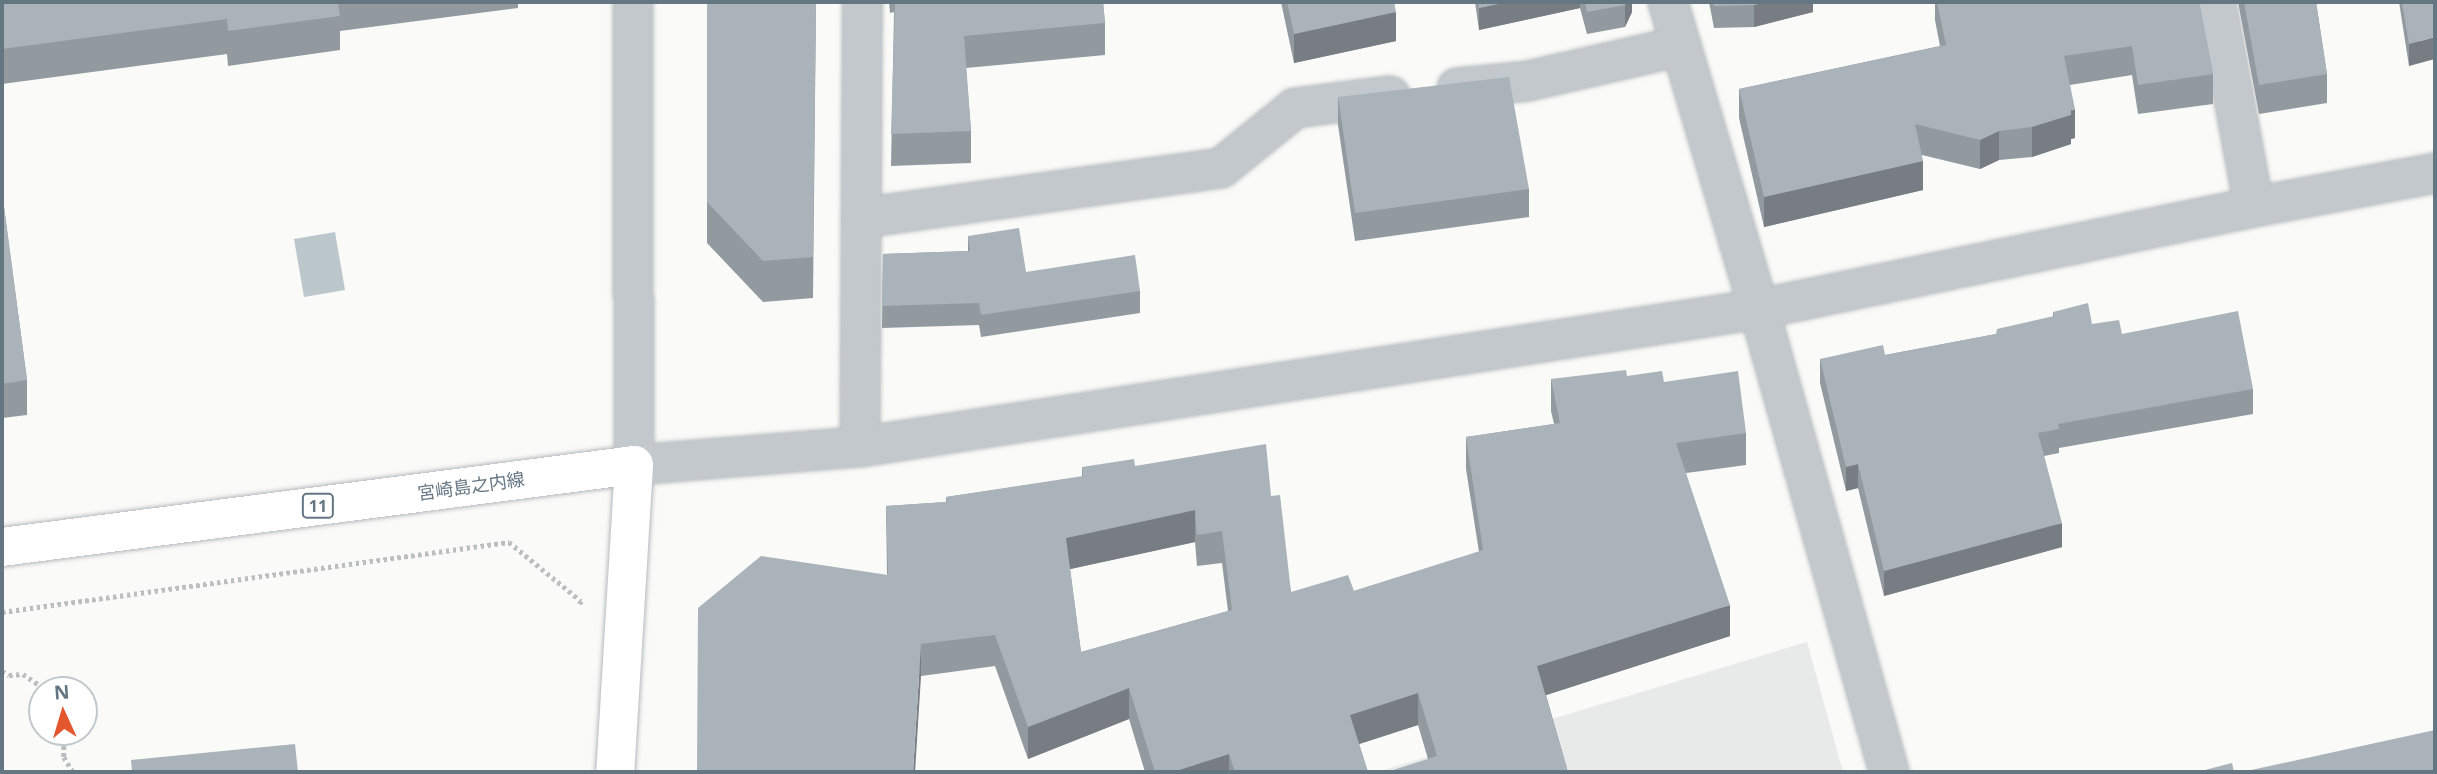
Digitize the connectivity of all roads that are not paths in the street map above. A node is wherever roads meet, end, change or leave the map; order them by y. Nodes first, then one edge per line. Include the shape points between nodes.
1 (633, 2) edge
2 (862, 2) edge
3 (1668, 2) edge
4 (2216, 2) edge
5 (1681, 46) junction
6 (2435, 173) edge
7 (2253, 207) junction
8 (861, 218) junction
9 (1759, 309) junction
10 (860, 447) junction
11 (634, 465) junction
12 (2, 547) edge
13 (615, 772) edge
14 (1889, 772) edge

1 - 11 street
2 - 8 street
3 - 5 street
4 - 7 street
5 - 8 street via 1528,81 1296,108 1221,167
5 - 9 street
6 - 7 street
7 - 9 street
8 - 10 street
9 - 10 street
9 - 14 street
10 - 11 street
11 - 12 main road, 宮崎島之内線 / 11
11 - 13 main road

